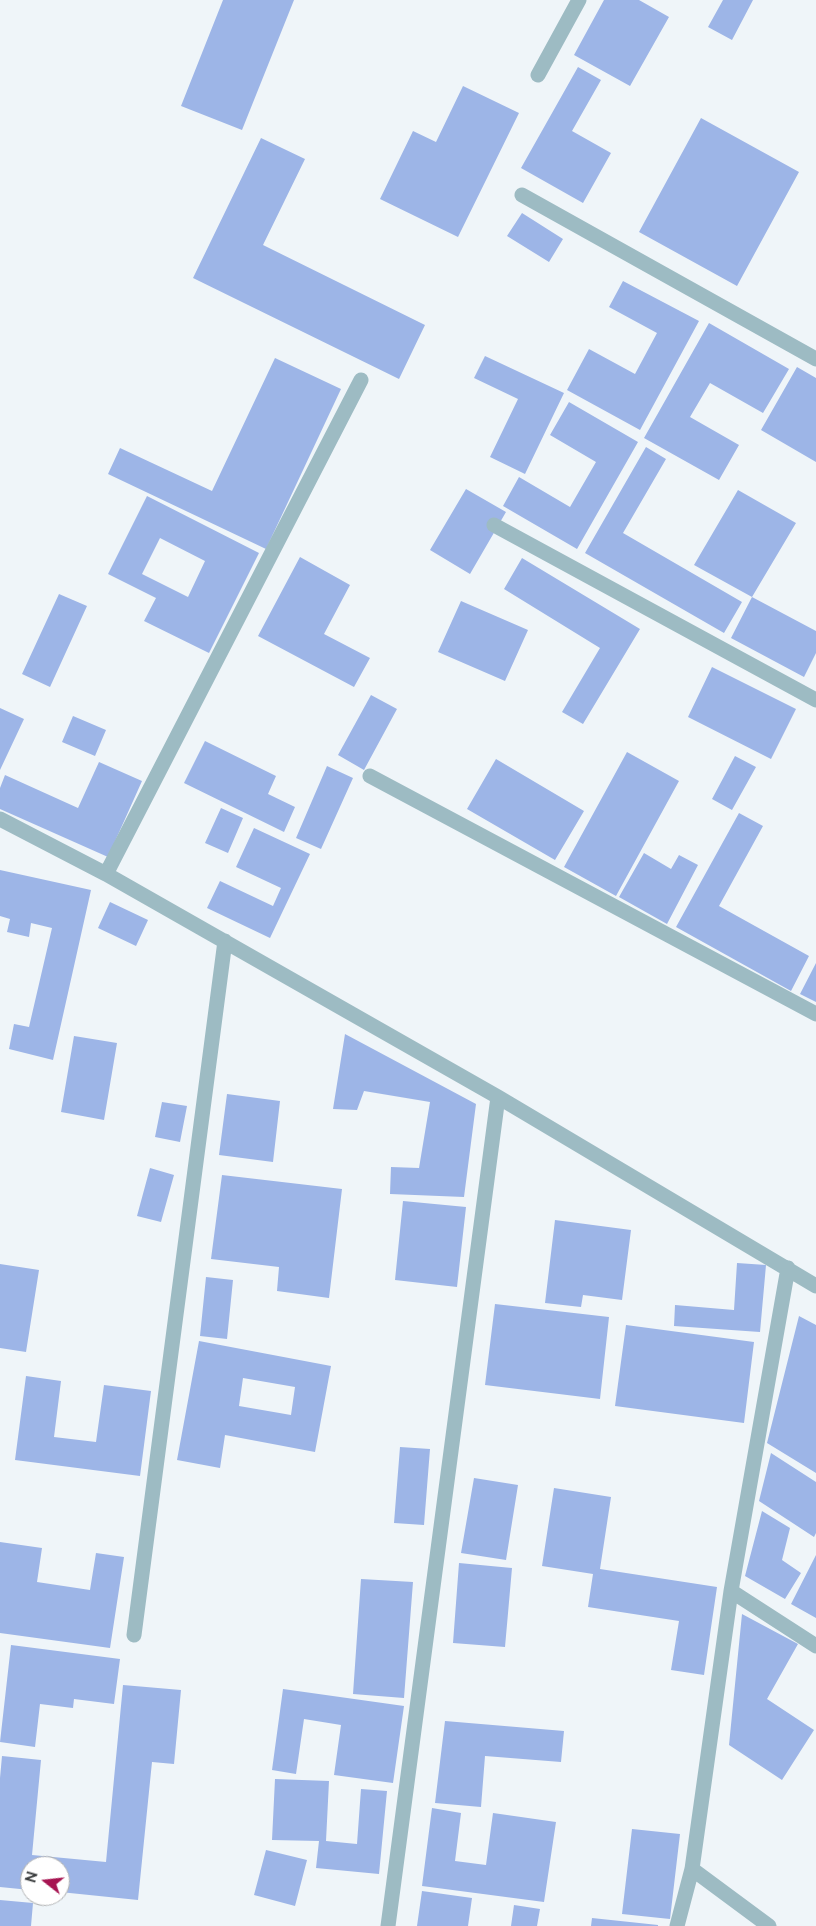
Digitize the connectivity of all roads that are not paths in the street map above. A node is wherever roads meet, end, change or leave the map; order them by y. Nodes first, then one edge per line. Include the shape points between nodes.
1 (579, 0) edge
2 (538, 75) dead end
3 (522, 196) dead end
4 (816, 359) edge
5 (361, 380) dead end
6 (494, 525) dead end
7 (816, 700) edge
8 (370, 776) dead end
9 (0, 819) edge
10 (106, 874) junction
11 (225, 941) junction
12 (816, 1014) edge
13 (498, 1097) junction
14 (788, 1268) junction
15 (816, 1286) edge
16 (731, 1592) junction
17 (134, 1635) dead end
18 (816, 1646) edge
19 (692, 1869) junction
20 (388, 1926) edge
21 (677, 1926) edge
22 (768, 1926) edge

1 - 2 street
3 - 4 street
5 - 10 street
6 - 7 street
8 - 12 street
9 - 10 street
10 - 11 street
11 - 13 street
11 - 17 street
13 - 14 street
13 - 20 street
14 - 15 street
14 - 16 street
16 - 18 street
16 - 19 street
19 - 21 street
19 - 22 street

